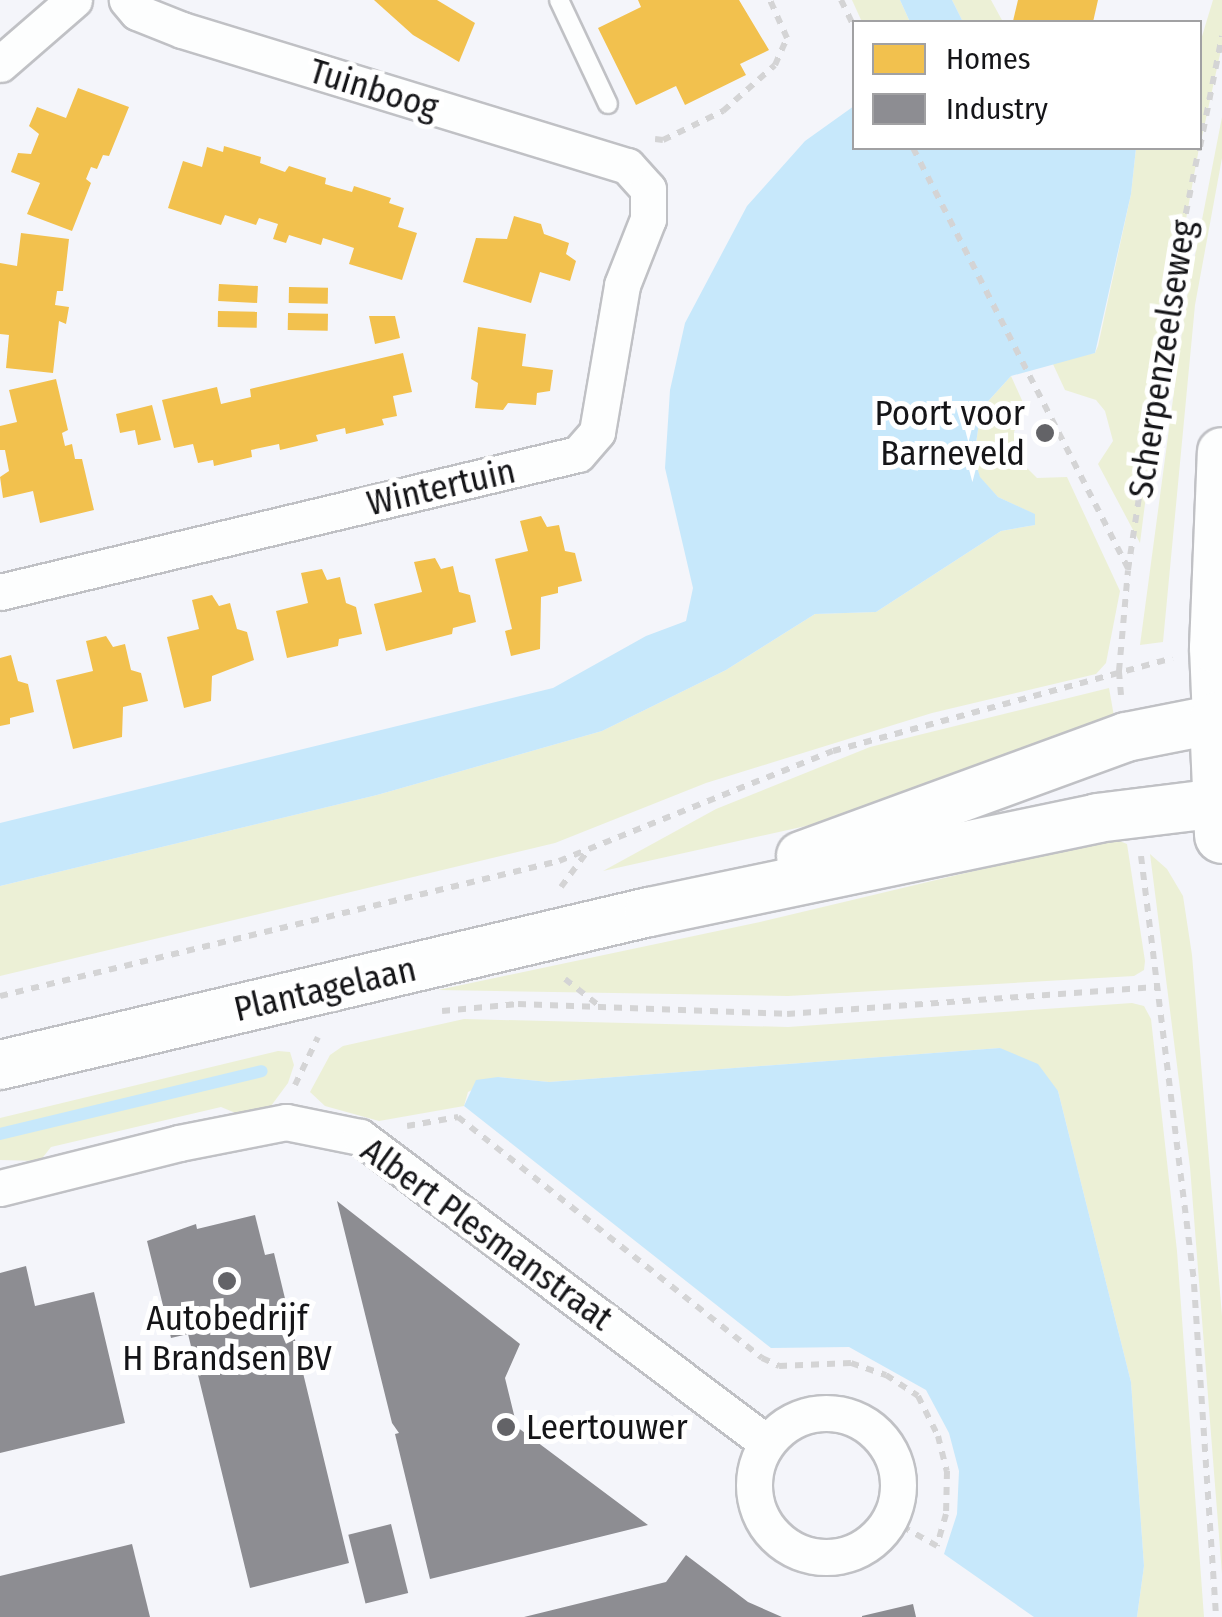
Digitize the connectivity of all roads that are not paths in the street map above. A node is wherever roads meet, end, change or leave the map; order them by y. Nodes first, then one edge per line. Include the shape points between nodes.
1 (74, 0) edge
2 (127, 0) edge
3 (559, 0) edge
4 (0, 64) edge
5 (608, 104) road end
6 (628, 166) joint
7 (1222, 452) edge
8 (0, 592) edge
9 (1220, 718) edge
10 (1221, 814) edge
11 (650, 912) junction
12 (0, 1065) edge
13 (0, 1188) edge
14 (767, 1443) junction

1 - 4 street
2 - 6 street, Tuinboog via 137,12 182,30
3 - 5 lane
6 - 8 street, Wintertuin via 640,175 651,203 622,285 597,432 578,454
7 - 9 main road via 1214,648
9 - 10 main road
9 - 11 main road, Plantagelaan via 1126,737
10 - 11 main road, Plantagelaan via 1135,812
11 - 12 main road, Plantagelaan
13 - 14 street, Albert Plesmanstraat via 286,1122 360,1137
14 - 14 street via 805,1415 829,1412 864,1424 889,1449 897,1472 890,1519 876,1538 833,1557 788,1546 758,1511 756,1464

